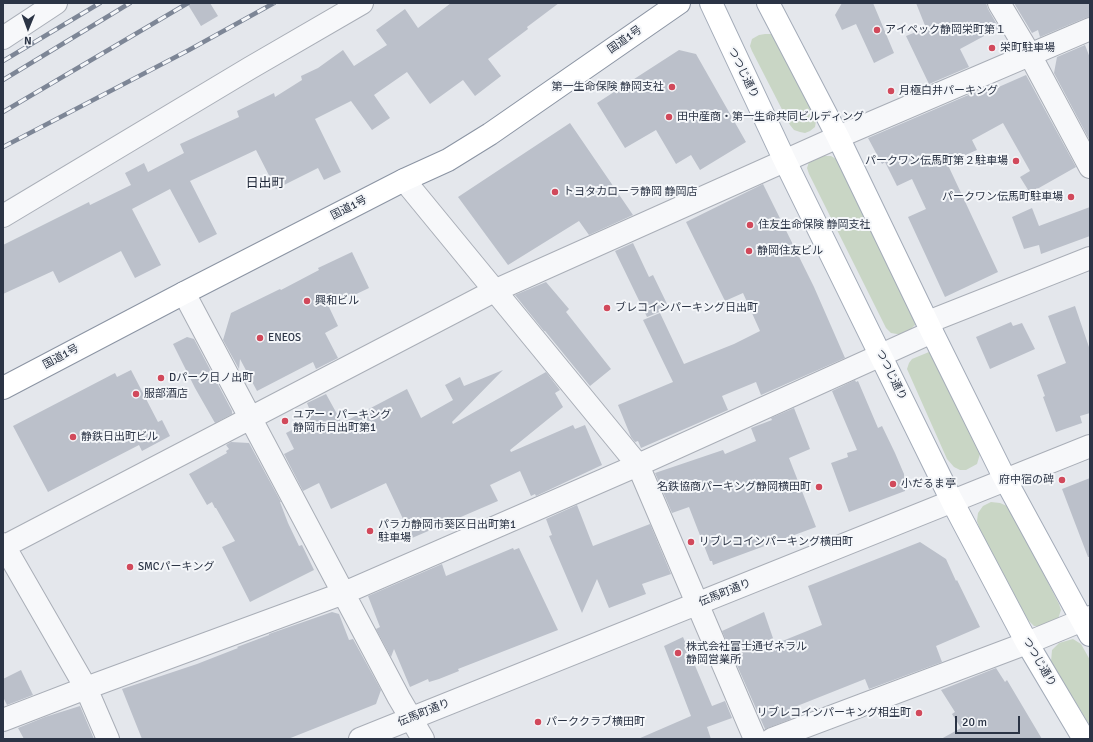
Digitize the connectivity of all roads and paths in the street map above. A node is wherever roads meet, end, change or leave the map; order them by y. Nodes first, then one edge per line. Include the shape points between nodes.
1 (56, 3) edge
2 (362, 3) edge
3 (679, 3) edge
4 (711, 3) edge
5 (768, 3) edge
6 (999, 3) edge
7 (1090, 29) edge
8 (3, 38) edge
9 (1030, 55) junction
10 (838, 137) junction
11 (785, 161) junction
12 (1090, 167) edge
13 (404, 180) junction
14 (3, 216) edge
15 (1090, 258) edge
16 (494, 291) junction
17 (184, 293) junction
18 (930, 327) junction
19 (881, 354) junction
20 (3, 388) edge
21 (251, 418) junction
22 (1090, 446) edge
23 (638, 465) junction
24 (1005, 479) junction
25 (952, 501) junction
26 (3, 546) edge
27 (344, 593) junction
28 (697, 604) junction
29 (1087, 624) edge
30 (1027, 643) junction
31 (86, 688) junction
32 (411, 719) junction
33 (3, 720) edge
34 (108, 739) edge
35 (360, 739) edge
36 (423, 739) edge
37 (755, 739) edge
38 (772, 739) edge
39 (1084, 739) edge

1 - 8 street
2 - 14 street
3 - 13 main road, 国道1号 via 490,134 448,160
4 - 11 main road, つつじ通り
5 - 10 main road
6 - 9 street
7 - 9 street
9 - 10 street
9 - 12 street
10 - 11 street
10 - 18 main road
11 - 16 street
11 - 19 main road, つつじ通り
13 - 16 street
13 - 17 main road, 国道1号
15 - 18 street
16 - 21 street
16 - 23 street
17 - 20 main road, 国道1号
17 - 21 street
18 - 19 street
18 - 24 main road
19 - 23 street
19 - 25 main road, つつじ通り
21 - 26 street
21 - 27 street
22 - 24 street, 伝馬町通り
23 - 27 street
23 - 28 street
24 - 25 street, 伝馬町通り
24 - 29 main road
25 - 28 street, 伝馬町通り
25 - 30 main road, つつじ通り
26 - 31 street
27 - 31 street
27 - 32 street
28 - 32 street, 伝馬町通り
28 - 37 street
29 - 30 street
30 - 38 street
30 - 39 main road, つつじ通り
31 - 33 street
31 - 34 street
32 - 35 street, 伝馬町通り
32 - 36 street

